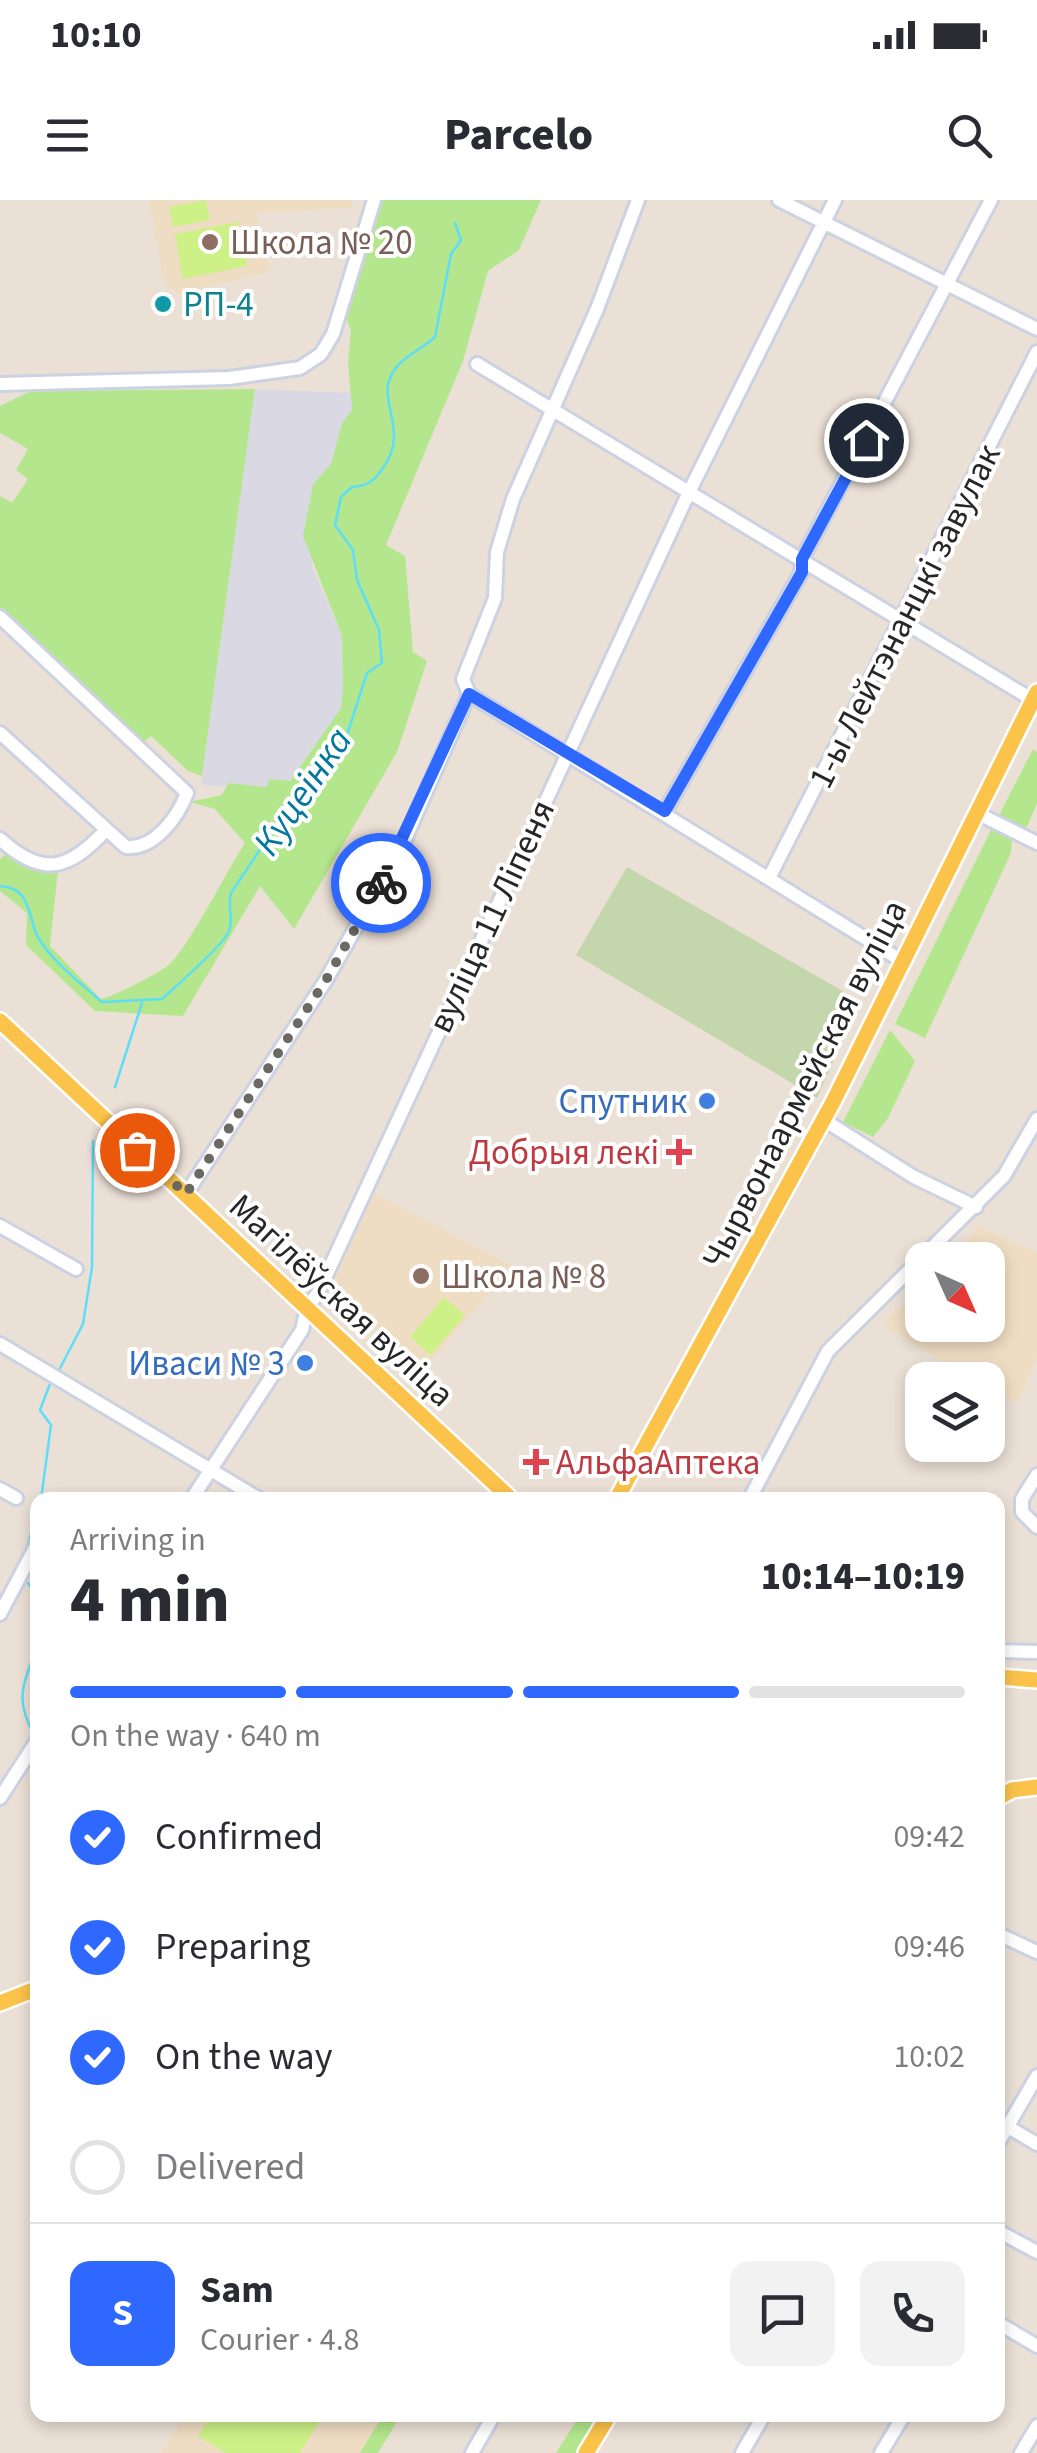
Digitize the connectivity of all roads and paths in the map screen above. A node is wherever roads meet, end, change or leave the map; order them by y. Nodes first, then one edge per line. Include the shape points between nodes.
1 (374, 200) edge
2 (638, 200) edge
3 (779, 200) edge
4 (835, 200) edge
5 (991, 200) edge
6 (825, 221) junction
7 (950, 284) junction
8 (1037, 329) edge
9 (1037, 352) edge
10 (478, 364) dead end
11 (0, 384) edge
12 (553, 408) junction
13 (690, 490) junction
14 (802, 559) junction
15 (0, 616) edge
16 (901, 621) junction
17 (469, 694) junction
18 (1035, 696) edge
19 (0, 733) edge
20 (568, 753) junction
21 (665, 811) junction
22 (976, 813) junction
23 (106, 830) junction
24 (0, 839) edge
25 (1037, 843) edge
26 (768, 878) junction
27 (902, 960) junction
28 (0, 1021) edge
29 (1037, 1118) edge
30 (824, 1120) junction
31 (1030, 1146) edge
32 (186, 1194) junction
33 (976, 1207) junction
34 (0, 1226) edge
35 (76, 1269) dead end
36 (306, 1308) junction
37 (0, 1344) edge
38 (212, 1469) junction
39 (1037, 1475) edge
40 (0, 1489) edge
41 (196, 1492) edge
42 (248, 1492) edge
43 (503, 1492) edge
44 (620, 1492) edge
45 (753, 1492) edge
46 (16, 1498) dead end
47 (1037, 1527) edge
48 (30, 1557) edge
49 (0, 1614) edge
50 (1005, 1651) edge
51 (1037, 1652) edge
52 (1005, 1678) edge
53 (1037, 1680) edge
54 (30, 1751) edge
55 (1037, 1787) edge
56 (1005, 1789) edge
57 (0, 1798) edge
58 (1005, 1937) edge
59 (1037, 1952) edge
60 (30, 1991) edge
61 (0, 2003) edge
62 (1037, 2076) edge
63 (1005, 2120) edge
64 (1005, 2126) edge
65 (1037, 2144) edge
66 (1005, 2235) edge
67 (1037, 2252) edge
68 (1005, 2327) edge
69 (1037, 2346) edge
70 (490, 2422) edge
71 (605, 2422) edge
72 (760, 2422) edge
73 (900, 2422) edge
74 (1037, 2426) edge
75 (472, 2453) edge
76 (586, 2453) edge
77 (742, 2453) edge
78 (881, 2453) edge
79 (1021, 2453) edge

1 - 11 street via 333,334 300,368 229,378
2 - 12 street
3 - 6 street
4 - 6 street, вуліца 11 Ліпеня
5 - 7 street
6 - 7 street
6 - 13 street, вуліца 11 Ліпеня
7 - 8 street
7 - 14 street
9 - 16 street, 1-ы Лейтэнанцкі завулак
10 - 12 street
12 - 13 street
12 - 17 street via 497,552 495,598 464,680
13 - 14 street
13 - 20 street, вуліца 11 Ліпеня
14 - 16 street
14 - 21 street via 802,572
15 - 23 street via 187,793 155,839 138,848 126,847
16 - 18 street
16 - 26 street, 1-ы Лейтэнанцкі завулак
17 - 20 street
17 - 32 street via 402,846
18 - 22 main road, Чырвонаармейская вуліца
19 - 23 street
20 - 21 street
20 - 36 street, вуліца 11 Ліпеня
21 - 26 street
22 - 25 street
22 - 27 main road, Чырвонаармейская вуліца
23 - 24 street via 78,859 58,866
26 - 27 street
27 - 30 main road, Чырвонаармейская вуліца
28 - 32 main road, Магілёўская вуліца
29 - 31 street
30 - 33 street
30 - 44 main road, Чырвонаармейская вуліца
31 - 33 street
32 - 36 main road, Магілёўская вуліца
33 - 45 street via 828,1351
34 - 35 street
36 - 38 street, вуліца 11 Ліпеня via 302,1330
36 - 43 main road, Магілёўская вуліца
37 - 38 street
38 - 41 street, вуліца 11 Ліпеня
38 - 42 street
39 - 47 street via 1022,1512
40 - 46 street
48 - 49 street
50 - 51 street
52 - 53 main road
54 - 57 street
55 - 56 main road
58 - 59 street
60 - 61 main road
62 - 63 street
64 - 65 street
66 - 67 street
68 - 69 street
70 - 75 street
71 - 76 main road
72 - 77 street
73 - 78 street
74 - 79 street

